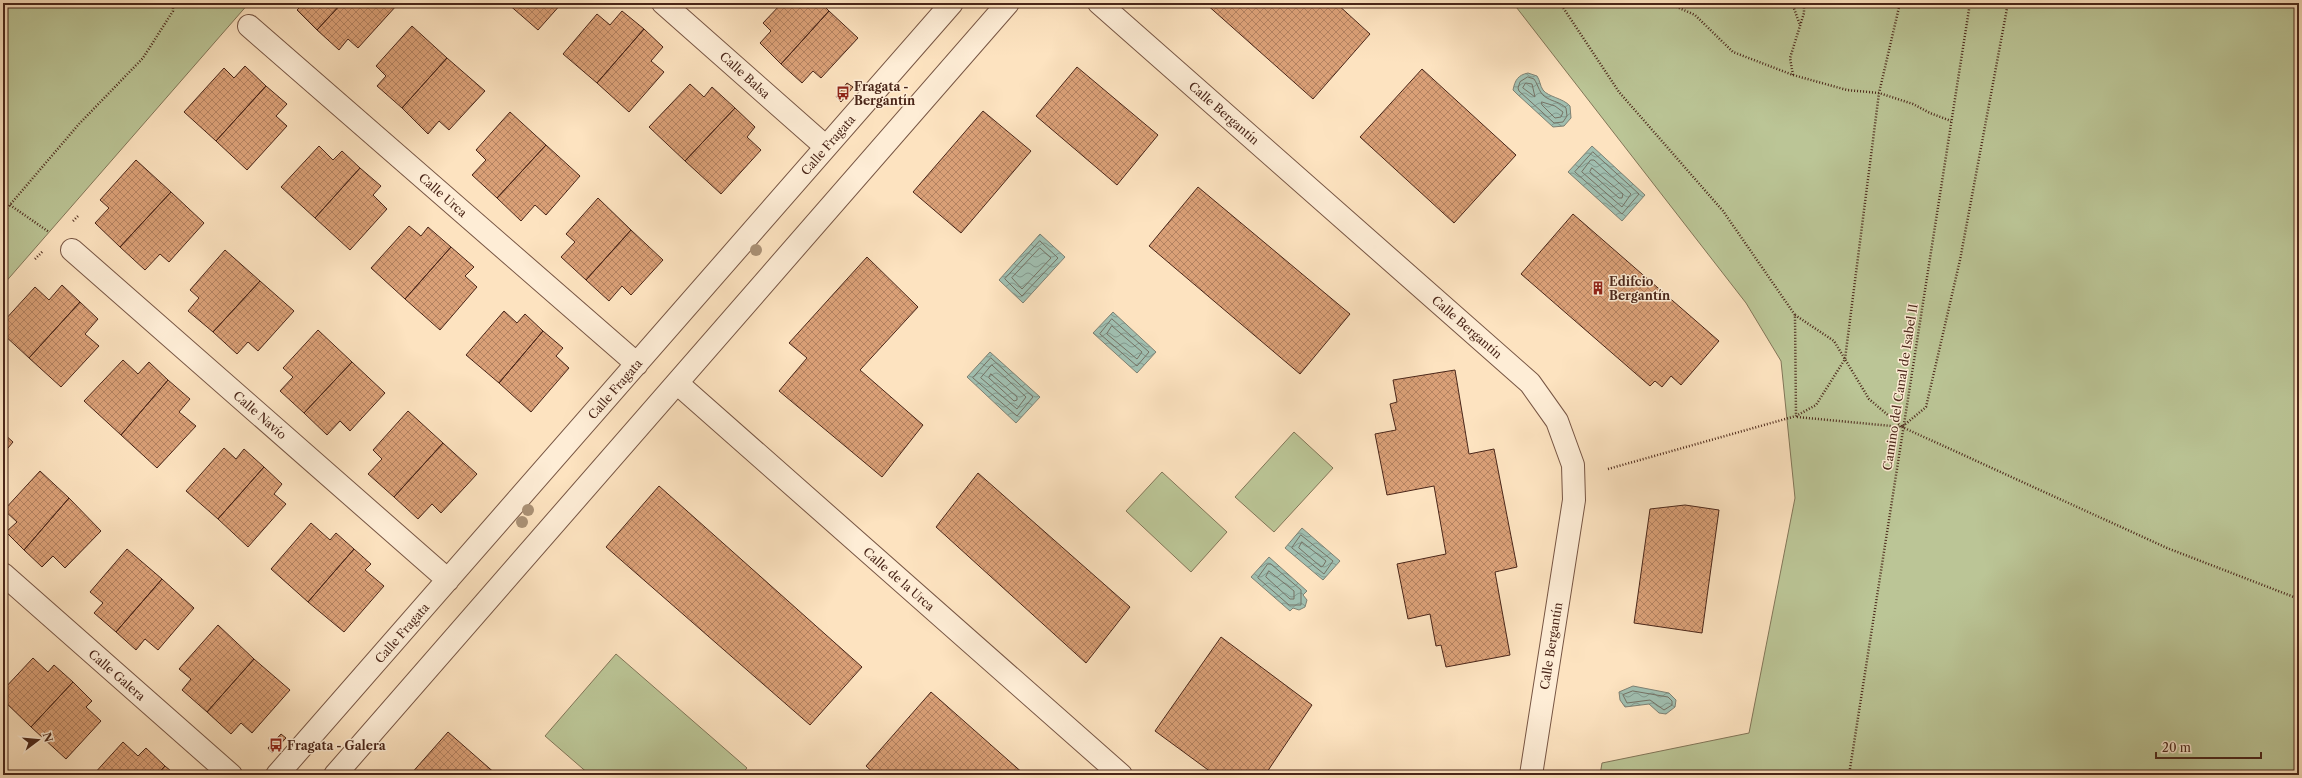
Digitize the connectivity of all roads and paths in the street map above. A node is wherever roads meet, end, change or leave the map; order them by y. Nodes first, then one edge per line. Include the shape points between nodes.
1 (173, 3) edge
2 (663, 3) edge
3 (952, 3) edge
4 (1008, 3) edge
5 (1099, 3) edge
6 (1560, 3) edge
7 (1668, 3) edge
8 (1792, 3) edge
9 (1804, 3) edge
10 (1900, 3) edge
11 (1970, 3) edge
12 (2008, 3) edge
13 (1800, 25) junction
14 (249, 26) dead end
15 (1793, 75) junction
16 (1879, 93) junction
17 (1951, 121) junction
18 (826, 147) junction
19 (10, 205) junction
20 (3, 213) edge
21 (52, 236) dead end
22 (72, 250) dead end
23 (1795, 315) junction
24 (1846, 360) junction
25 (637, 364) junction
26 (677, 383) junction
27 (1796, 416) junction
28 (1902, 427) junction
29 (1608, 469) dead end
30 (3, 574) edge
31 (448, 580) junction
32 (2299, 599) edge
33 (231, 775) edge
34 (277, 775) edge
35 (335, 775) edge
36 (1121, 775) edge
37 (1531, 775) edge
38 (1849, 775) edge

1 - 19 path via 174,11 143,58 79,124
2 - 18 street, Calle Balsa
3 - 18 street, Calle Fragata
4 - 26 street
5 - 37 street, Calle Bergantín via 1530,383 1557,420 1573,465 1574,500
6 - 23 path via 1619,92 1723,211
7 - 15 path via 1695,16 1733,52
8 - 13 path
9 - 13 path
10 - 16 path
11 - 17 path, Camino del Canal de Isabel II
12 - 28 path via 1960,260 1926,407
13 - 15 path via 1790,58
14 - 25 street, Calle Urca
15 - 16 path via 1847,90
16 - 17 path via 1913,104
16 - 24 path
17 - 28 path, Camino del Canal de Isabel II
18 - 25 street, Calle Fragata
19 - 20 path
19 - 21 path
22 - 31 street, Calle Navío
23 - 24 path via 1834,341
23 - 27 path
24 - 27 path via 1816,405
24 - 28 path via 1869,399
25 - 31 street, Calle Fragata
26 - 35 street
26 - 36 street, Calle de la Urca
27 - 28 path
27 - 29 path
28 - 32 path via 2167,548
28 - 38 path, Camino del Canal de Isabel II
30 - 33 street, Calle Galera
31 - 34 street, Calle Fragata

